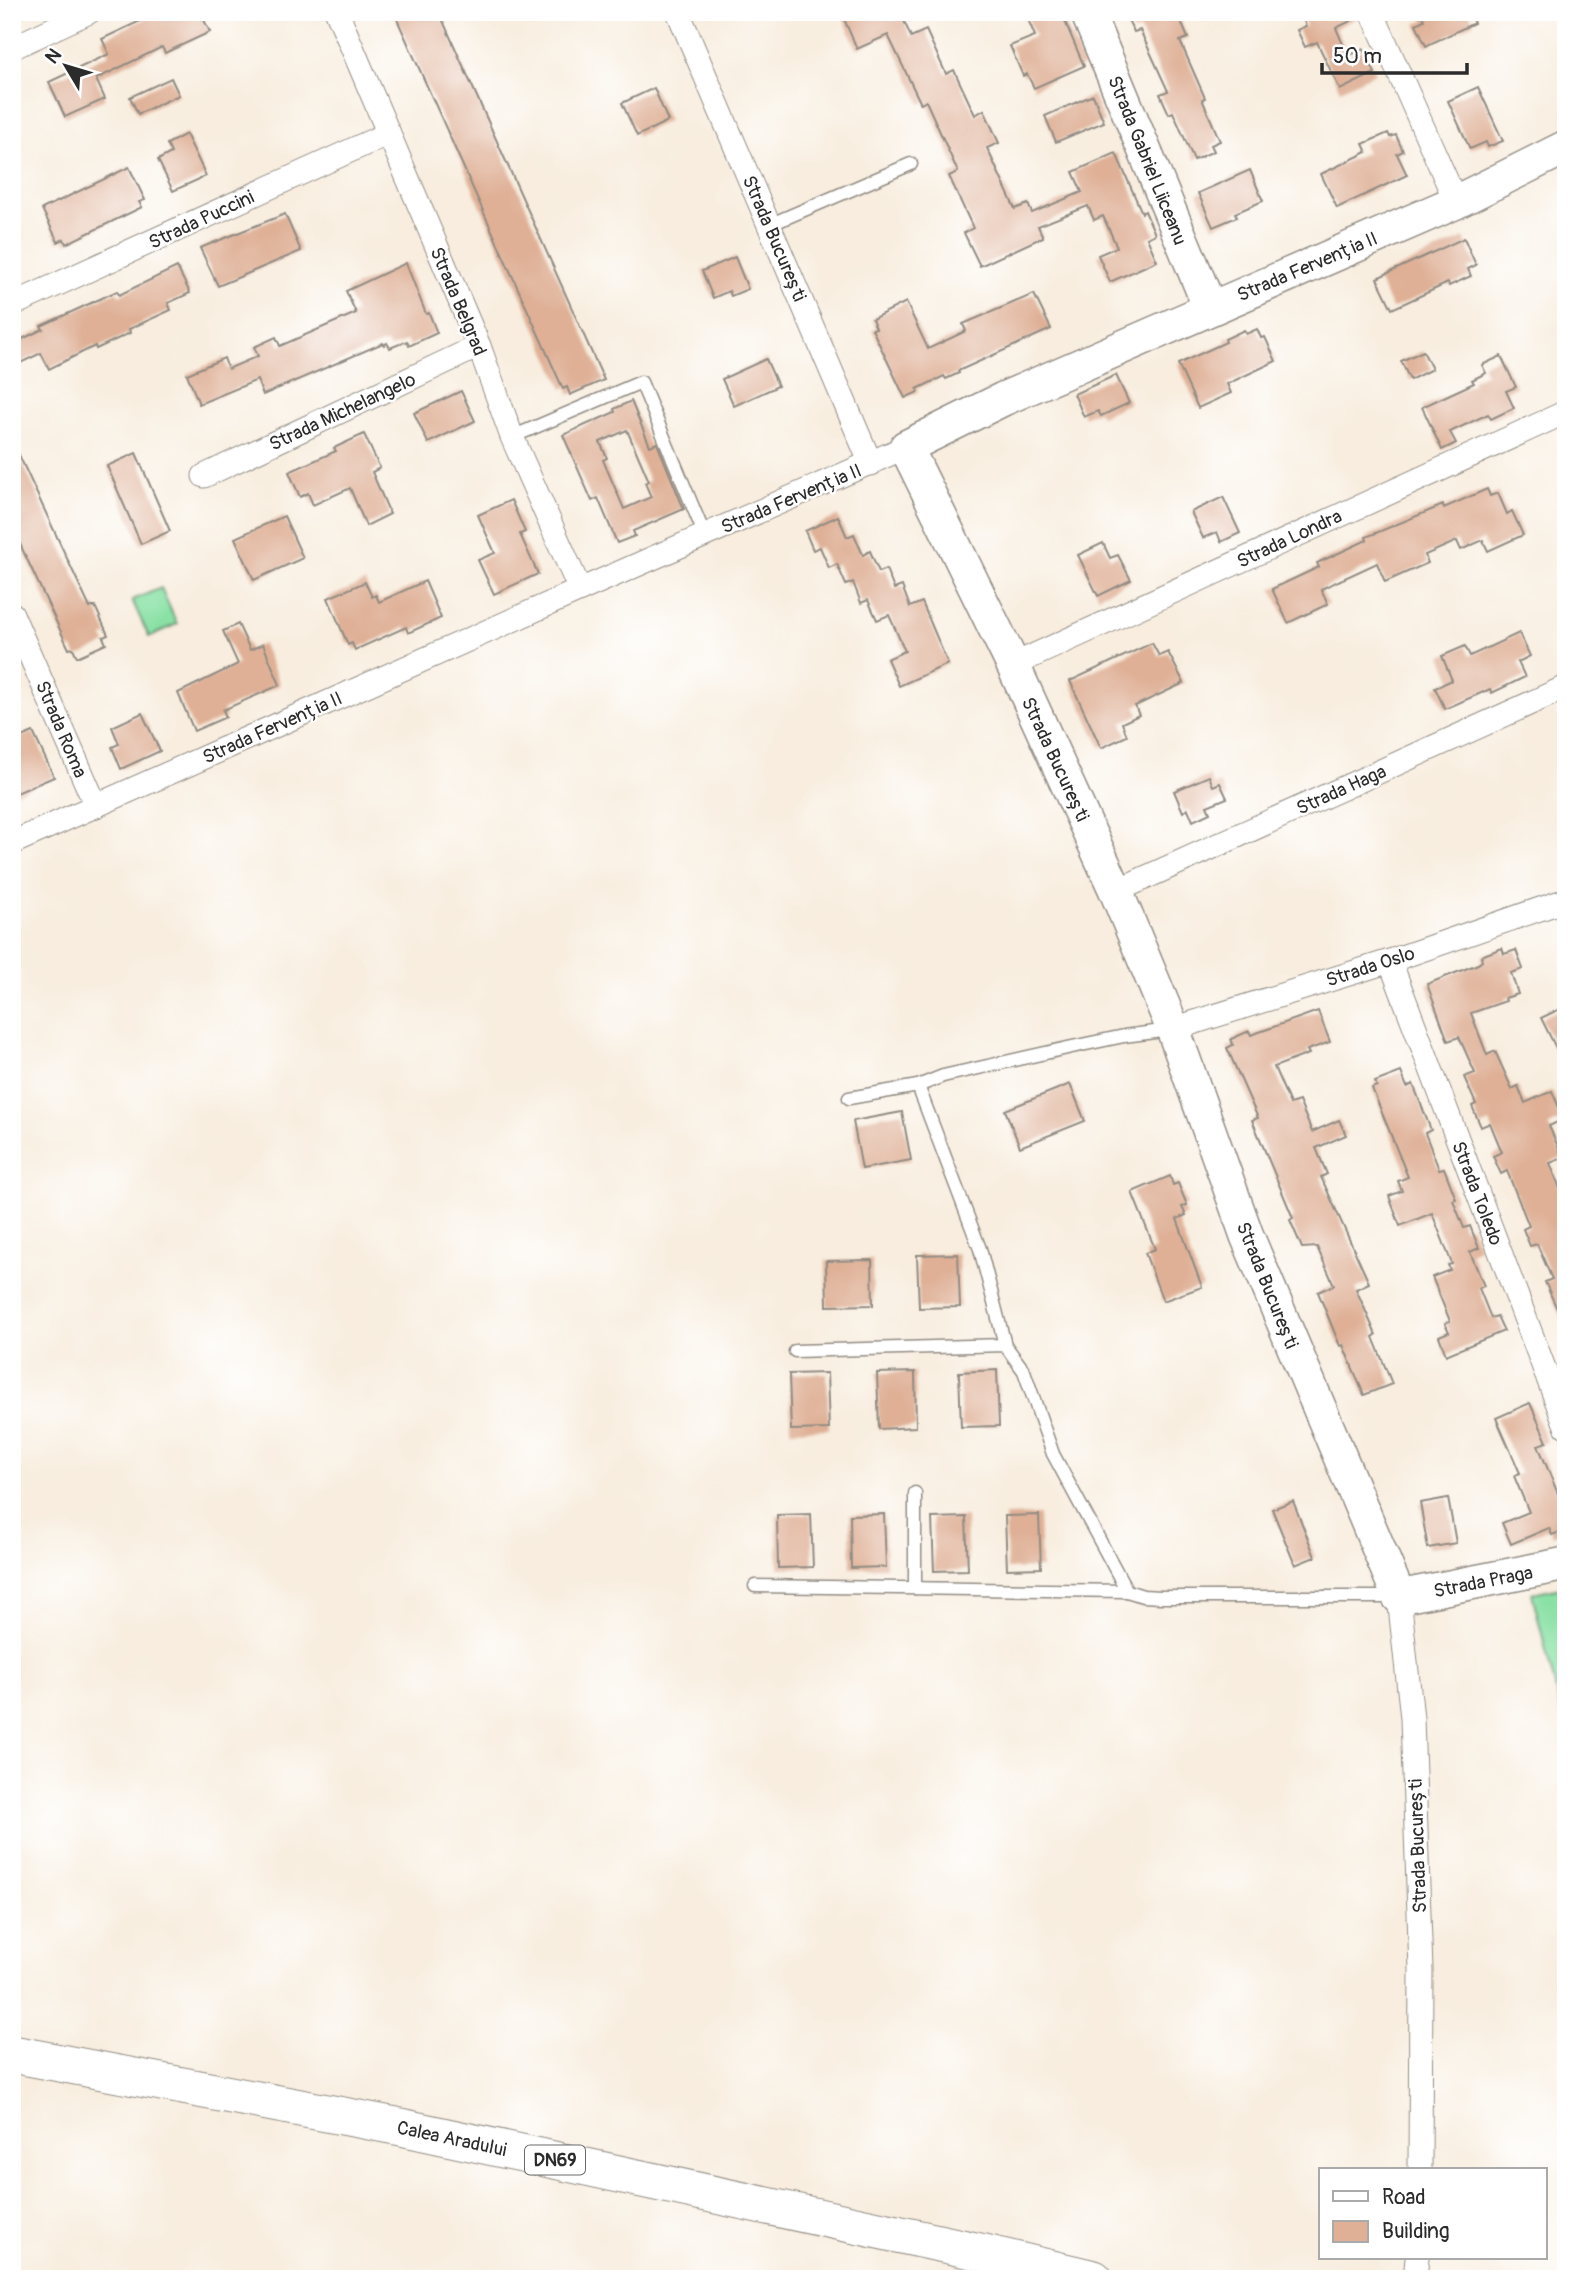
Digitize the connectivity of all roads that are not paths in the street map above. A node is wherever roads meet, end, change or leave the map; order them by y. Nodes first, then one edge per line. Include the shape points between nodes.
1 (89, 12) edge
2 (337, 12) edge
3 (678, 12) edge
4 (1087, 12) edge
5 (1372, 12) edge
6 (14, 47) edge
7 (389, 133) junction
8 (1566, 147) edge
9 (911, 164) dead end
10 (1456, 202) junction
11 (769, 225) junction
12 (12, 305) edge
13 (1210, 308) junction
14 (479, 346) junction
15 (1566, 412) edge
16 (512, 437) junction
17 (906, 447) junction
18 (871, 464) junction
19 (204, 476) dead end
20 (705, 536) junction
21 (580, 590) junction
22 (12, 614) edge
23 (1013, 665) junction
24 (1566, 687) edge
25 (96, 806) junction
26 (12, 843) edge
27 (1116, 891) junction
28 (1566, 900) edge
29 (1390, 961) junction
30 (1173, 1029) junction
31 (918, 1086) junction
32 (849, 1098) dead end
33 (1005, 1345) junction
34 (794, 1351) dead end
35 (1566, 1426) edge
36 (915, 1493) dead end
37 (1566, 1564) edge
38 (755, 1586) dead end
39 (915, 1588) junction
40 (1127, 1591) junction
41 (1399, 1597) junction
42 (12, 2054) edge
43 (1420, 2168) edge
44 (1417, 2260) edge
45 (1094, 2279) edge
46 (1415, 2279) edge

1 - 6 street
2 - 7 street, Strada Belgrad
3 - 11 street, Strada București
4 - 13 street, Strada Gabriel Liiceanu
5 - 10 street
7 - 12 street, Strada Puccini
7 - 14 street, Strada Belgrad
8 - 10 street, Strada Fervenția II
9 - 11 lane
10 - 13 street, Strada Fervenția II
11 - 18 street, Strada București
13 - 17 street, Strada Fervenția II
14 - 16 street, Strada Belgrad
14 - 19 street, Strada Michelangelo
15 - 23 street, Strada Londra
16 - 20 lane via 640,382
16 - 21 street, Strada Belgrad
17 - 18 street, Strada Fervenția II
17 - 23 street, Strada București
18 - 20 street, Strada Fervenția II
20 - 21 street, Strada Fervenția II
21 - 25 street, Strada Fervenția II
22 - 25 street, Strada Roma
23 - 27 street, Strada București
24 - 27 street, Strada Haga
25 - 26 street, Strada Fervenția II
27 - 30 street, Strada București
28 - 29 street, Strada Oslo
29 - 30 street, Strada Oslo
29 - 35 street, Strada Toledo
30 - 31 lane via 1007,1061
30 - 41 street, Strada București via 1247,1236
31 - 32 lane
31 - 33 lane via 980,1249
33 - 34 lane
33 - 40 lane via 1024,1371 1053,1454
36 - 39 lane
37 - 41 street, Strada Praga
38 - 39 lane
39 - 40 lane
40 - 41 lane via 1161,1597
41 - 43 street, Strada București via 1412,1718 1420,1942
42 - 45 main road, Calea Aradului / DN69 via 396,2126
44 - 46 street

